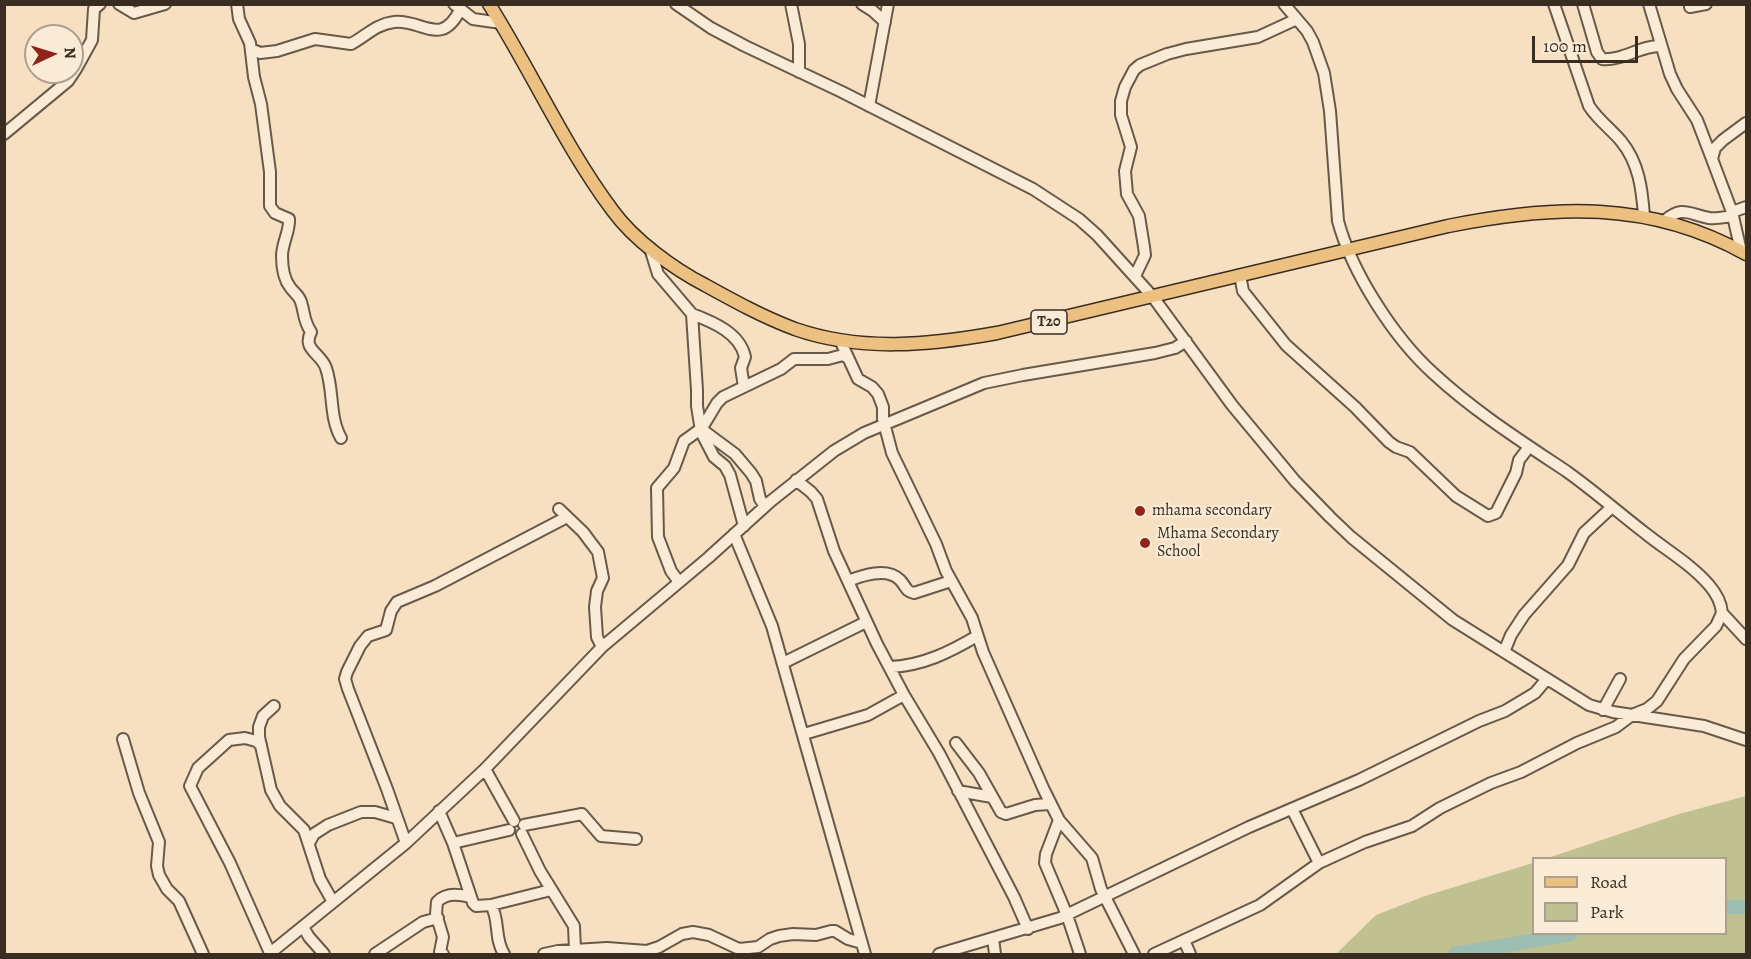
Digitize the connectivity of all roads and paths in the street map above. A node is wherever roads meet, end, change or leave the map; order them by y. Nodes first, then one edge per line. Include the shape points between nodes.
1 (100, 4) edge
2 (119, 4) edge
3 (165, 4) edge
4 (237, 4) edge
5 (489, 4) edge
6 (676, 4) edge
7 (791, 4) edge
8 (862, 4) edge
9 (888, 4) edge
10 (1284, 4) edge
11 (1554, 4) edge
12 (1583, 4) edge
13 (1649, 4) edge
14 (1707, 4) edge
15 (457, 7) edge
16 (1690, 7) dead end
17 (1297, 19) junction
18 (885, 22) junction
19 (501, 23) junction
20 (1661, 46) junction
21 (251, 49) junction
22 (799, 72) junction
23 (869, 106) junction
24 (1746, 123) edge
25 (4, 134) edge
26 (1712, 159) junction
27 (1746, 207) edge
28 (1732, 214) junction
29 (1644, 216) junction
30 (1664, 221) junction
31 (650, 248) junction
32 (1348, 250) junction
33 (1744, 252) edge
34 (1240, 275) junction
35 (1135, 276) junction
36 (1153, 297) junction
37 (692, 314) junction
38 (840, 340) junction
39 (1186, 341) junction
40 (848, 358) junction
41 (744, 387) junction
42 (884, 425) junction
43 (701, 429) junction
44 (341, 438) dead end
45 (1529, 447) junction
46 (796, 480) junction
47 (765, 507) junction
48 (1612, 507) junction
49 (744, 526) junction
50 (734, 534) junction
51 (951, 580) junction
52 (848, 581) junction
53 (679, 582) junction
54 (1722, 613) junction
55 (866, 622) junction
56 (977, 636) junction
57 (1746, 639) edge
58 (602, 647) junction
59 (1504, 652) junction
60 (783, 663) junction
61 (890, 667) junction
62 (1620, 679) dead end
63 (1546, 680) junction
64 (904, 695) junction
65 (274, 706) dead end
66 (1603, 710) junction
67 (1632, 715) junction
68 (804, 734) junction
69 (123, 739) dead end
70 (1746, 740) edge
71 (956, 743) dead end
72 (261, 745) junction
73 (485, 769) junction
74 (958, 791) junction
75 (992, 797) junction
76 (1050, 804) junction
77 (1292, 809) junction
78 (439, 811) junction
79 (396, 818) junction
80 (1059, 820) junction
81 (517, 828) junction
82 (636, 839) dead end
83 (309, 843) junction
84 (406, 843) junction
85 (453, 843) junction
86 (1319, 863) junction
87 (551, 890) junction
88 (1104, 896) junction
89 (470, 897) junction
90 (333, 902) junction
91 (491, 905) junction
92 (1067, 915) junction
93 (438, 918) junction
94 (303, 927) junction
95 (1028, 929) junction
96 (993, 938) junction
97 (1184, 940) junction
98 (862, 943) junction
99 (575, 950) junction
100 (203, 954) edge
101 (269, 954) edge
102 (322, 954) edge
103 (375, 954) edge
104 (443, 954) edge
105 (504, 954) edge
106 (544, 954) edge
107 (865, 954) edge
108 (939, 954) edge
109 (995, 954) edge
110 (1080, 954) edge
111 (1134, 954) edge
112 (1154, 954) edge
113 (1190, 954) edge

1 - 25 street via 94,9 92,40 68,81
2 - 3 street via 139,13
4 - 21 street
5 - 19 main road, T20
6 - 22 street via 711,28
7 - 22 street via 799,44
8 - 18 street
9 - 18 street
10 - 17 street
11 - 29 street via 1589,106 1621,141 1636,167
12 - 20 street via 1602,58
13 - 20 street
14 - 16 street
15 - 19 street via 478,21
15 - 21 street via 455,21 438,30 391,22 373,28 351,44 315,39 277,51 260,53
17 - 32 street via 1313,42 1324,73 1338,221
17 - 35 street via 1258,37 1167,54 1134,70 1125,87 1121,115 1131,147 1125,171 1127,194 1138,216 1145,255
18 - 23 street
19 - 31 main road, T20 via 583,167 614,213
20 - 26 street via 1670,74 1697,120
21 - 44 street via 270,172 270,206 290,223 283,243 284,275 301,303 310,332 310,350 327,369 335,425
22 - 23 street
23 - 35 street via 1062,206
24 - 26 street via 1715,148
26 - 28 street
27 - 28 street
28 - 30 street via 1708,218 1681,211
28 - 33 street
29 - 30 main road, T20
29 - 32 main road, T20 via 1587,210 1520,213
30 - 33 main road, T20
31 - 37 street via 658,274
31 - 38 main road, T20 via 691,278 734,302 795,329
32 - 34 main road, T20
32 - 45 street via 1392,325 1424,364
34 - 36 main road, T20
34 - 45 street via 1243,291 1282,341 1389,442 1410,453 1471,506 1488,516 1496,513
35 - 36 street
36 - 38 main road, T20 via 1023,328 938,343
36 - 39 street
37 - 41 street via 721,327 738,342 745,357 741,368
37 - 43 street
38 - 40 street
39 - 42 street via 1155,353 993,381
39 - 59 street via 1232,405 1321,509 1437,608
40 - 41 street via 843,355 794,359
40 - 42 street via 858,378 878,394
41 - 43 street via 720,400
42 - 46 street via 848,442
42 - 51 street via 892,453
43 - 47 street via 735,454 751,473
43 - 49 street via 714,457 730,475
43 - 53 street via 681,446 674,468 660,483 656,495 658,537
45 - 48 street
46 - 47 street
46 - 52 street via 816,499
47 - 49 street
48 - 54 street via 1698,574 1717,595
48 - 59 street via 1584,533 1568,565 1524,615
49 - 50 street
50 - 53 street
50 - 60 street
51 - 52 street via 914,593 897,577 887,574
51 - 56 street via 972,618
52 - 55 street
53 - 58 street
54 - 57 street
54 - 67 street via 1712,631 1684,659 1657,701
55 - 60 street
55 - 61 street
56 - 61 street via 929,660
56 - 76 street
58 - 73 street
58 - 79 street via 597,637 595,607 603,578 602,562 592,542 563,513 435,586 397,602 387,630 368,636 345,679
59 - 63 street
60 - 68 street
61 - 64 street
62 - 66 street
63 - 66 street
63 - 77 street via 1529,697 1505,711
64 - 68 street via 868,715
64 - 74 street
65 - 72 street via 261,720
66 - 67 street
67 - 70 street via 1704,726
67 - 86 street via 1616,727 1491,783 1412,826
68 - 98 street
69 - 100 street via 136,786 159,842 159,875 179,901
71 - 75 street
72 - 83 street via 274,798 299,823
72 - 101 street via 245,738 229,740 198,768 190,786 230,863
73 - 78 street
73 - 81 street
74 - 75 street
74 - 95 street
75 - 76 street via 1004,814
76 - 80 street
77 - 86 street
77 - 88 street
78 - 84 street
78 - 85 street
79 - 83 street via 362,813 328,825 314,834
79 - 84 street
80 - 88 street via 1092,858
80 - 92 street via 1045,863
81 - 82 street via 582,814 601,837
81 - 85 street
81 - 87 street
83 - 90 street via 320,879
84 - 90 street
85 - 89 street
86 - 97 street via 1260,905
87 - 91 street
87 - 99 street via 574,926
88 - 92 street
88 - 111 street
89 - 91 street via 476,906
89 - 93 street via 440,898 435,905
90 - 94 street
91 - 105 street
92 - 95 street
92 - 110 street
93 - 103 street via 423,922
93 - 104 street
94 - 101 street
94 - 102 street
95 - 96 street
96 - 108 street
96 - 109 street
97 - 112 street
97 - 113 street
98 - 99 street via 831,931 785,935 758,947 739,949 693,932 647,951
98 - 107 street
99 - 106 street

